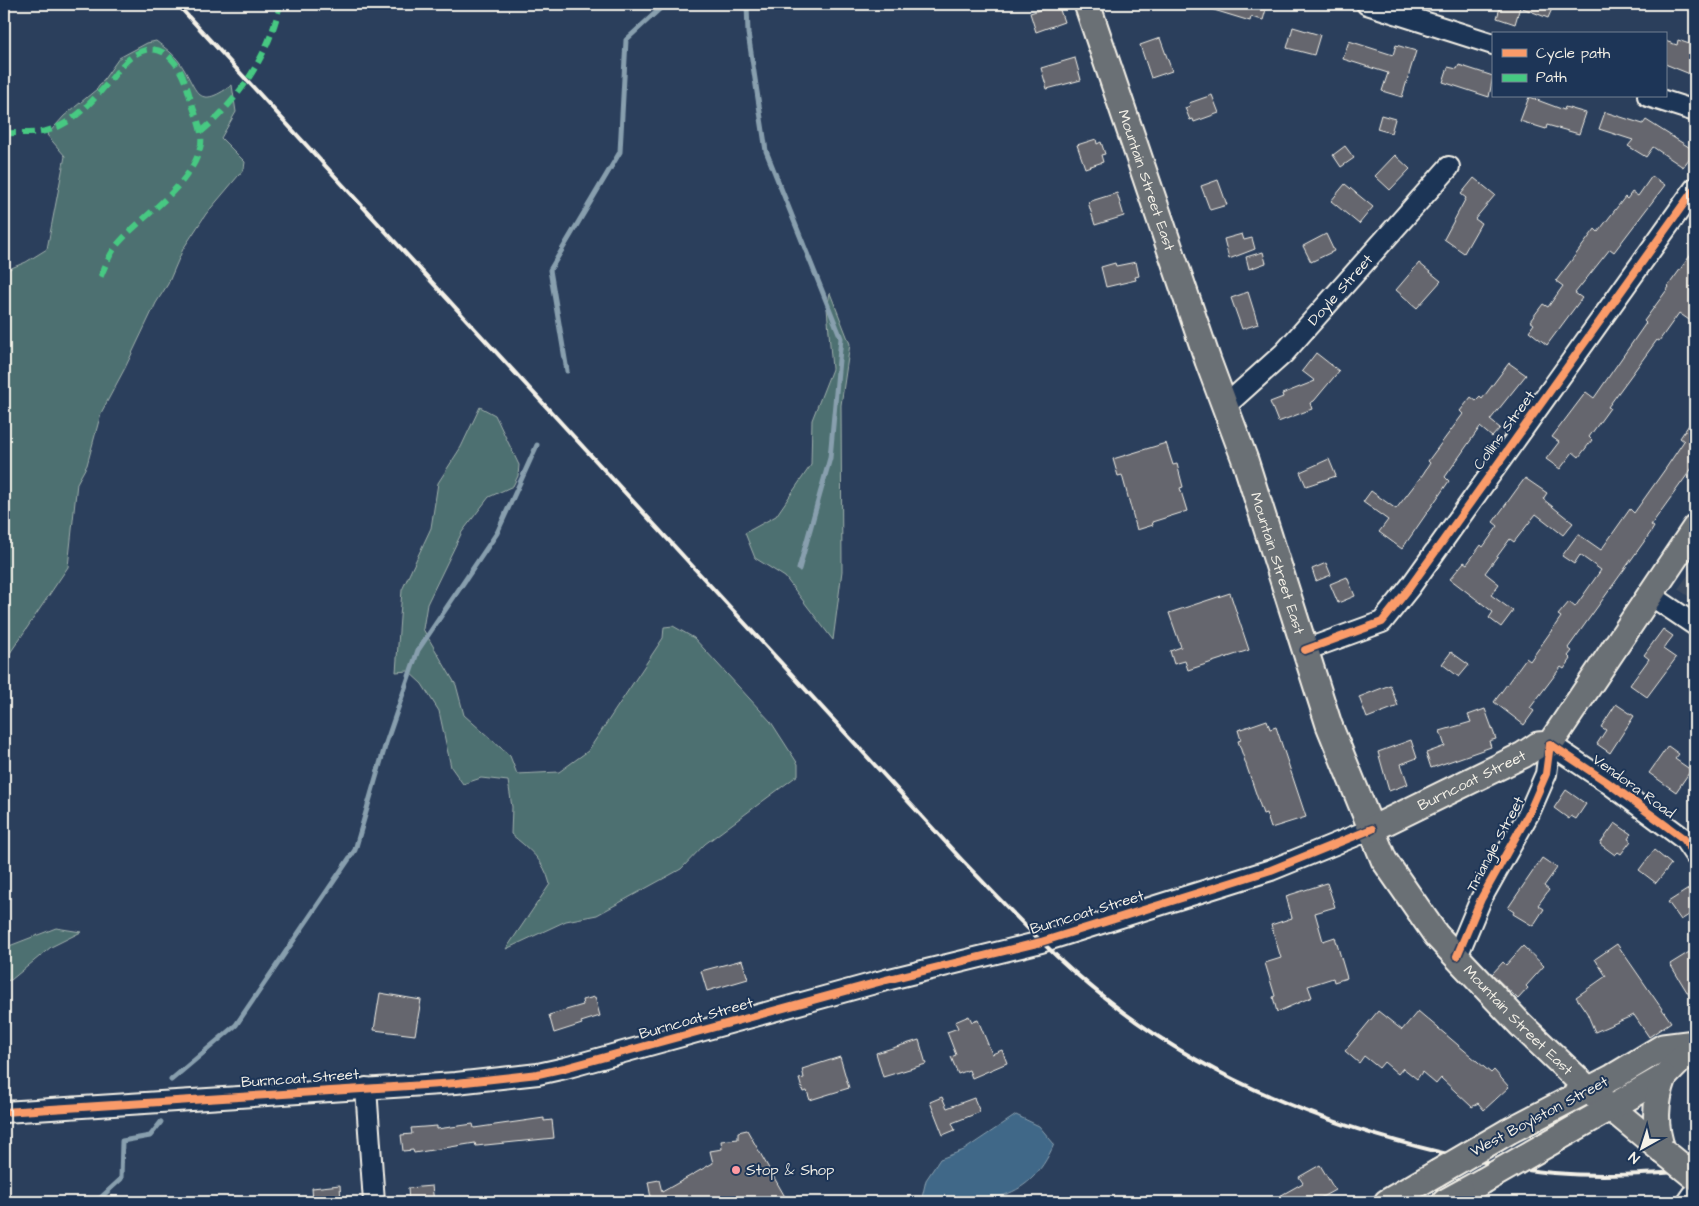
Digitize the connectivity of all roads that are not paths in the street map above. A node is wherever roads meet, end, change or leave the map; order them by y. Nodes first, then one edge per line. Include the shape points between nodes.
1 (1087, 4) edge
2 (1367, 4) edge
3 (1492, 44) edge
4 (1654, 98) edge
5 (1695, 112) edge
6 (1449, 167) dead end
7 (1695, 188) edge
8 (1225, 406) junction
9 (1695, 528) edge
10 (1649, 594) junction
11 (1695, 625) edge
12 (1305, 650) junction
13 (1550, 744) junction
14 (1372, 830) junction
15 (1695, 855) edge
16 (1457, 956) junction
17 (1695, 1044) edge
18 (1664, 1078) junction
19 (366, 1088) junction
20 (1588, 1088) junction
21 (1609, 1107) junction
22 (4, 1112) edge
23 (1659, 1145) junction
24 (1695, 1177) edge
25 (1695, 1192) edge
26 (374, 1202) edge
27 (1387, 1202) edge
28 (1445, 1202) edge
29 (1688, 1202) edge

1 - 8 main road, Mountain Street East
2 - 3 street
4 - 5 street
6 - 8 street, Doyle Street via 1284,353
7 - 12 street, Collins Street via 1382,622
8 - 12 main road, Mountain Street East
9 - 10 main road
10 - 11 street
10 - 13 main road
12 - 14 main road, Mountain Street East via 1329,725
13 - 14 main road, Burncoat Street via 1538,745
13 - 15 street, Vendora Road via 1684,839
13 - 16 street, Triangle Street via 1546,774 1529,813 1481,898
14 - 16 main road, Mountain Street East via 1384,860 1408,897 1436,935
14 - 19 street, Burncoat Street via 1271,870 1041,942 886,980 590,1062 538,1074
16 - 20 main road, Mountain Street East
17 - 18 main road, West Boylston Street
17 - 20 main road, West Boylston Street via 1663,1047
18 - 21 main road, West Boylston Street
18 - 23 main road via 1656,1109
19 - 22 street, Burncoat Street
19 - 26 street
20 - 21 main road, Mountain Street East
20 - 27 main road, West Boylston Street, bridge
21 - 23 main road, Mountain Street East
21 - 28 main road, West Boylston Street, bridge
23 - 24 main road, Mountain Street East, bridge
25 - 29 street

